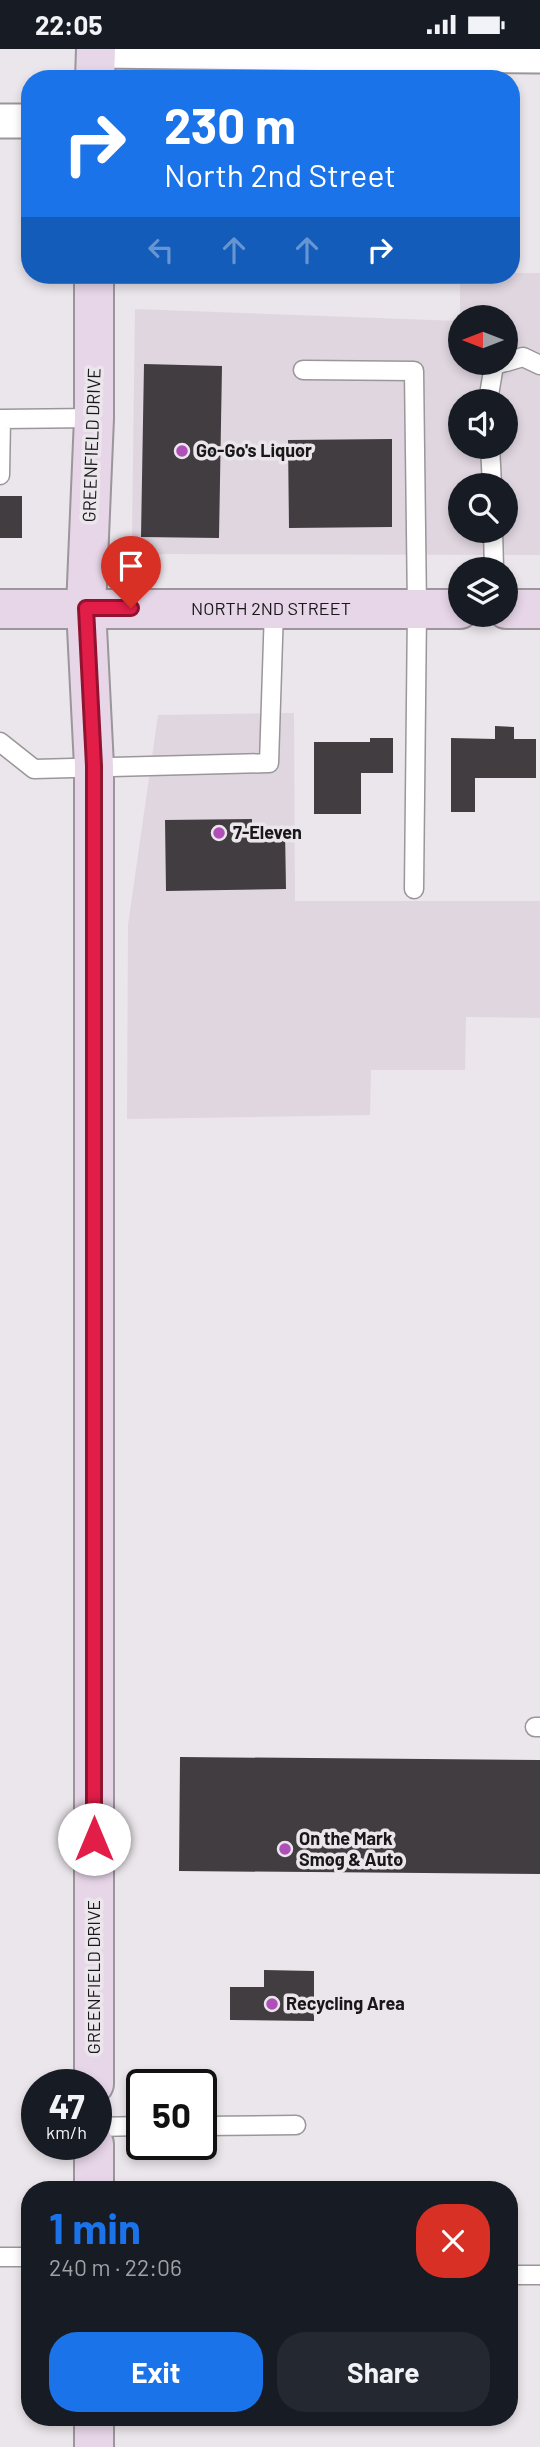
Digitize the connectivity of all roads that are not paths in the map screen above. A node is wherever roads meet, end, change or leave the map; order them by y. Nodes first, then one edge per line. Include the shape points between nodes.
1 (540, 56) edge
2 (96, 60) edge
3 (0, 121) edge
4 (21, 121) edge
5 (94, 284) edge
6 (518, 358) edge
7 (540, 365) edge
8 (303, 370) dead end
9 (94, 418) junction
10 (0, 475) edge
11 (86, 608) junction
12 (0, 609) edge
13 (274, 610) junction
14 (417, 610) junction
15 (448, 610) edge
16 (518, 610) edge
17 (540, 610) edge
18 (0, 741) edge
19 (94, 766) junction
20 (414, 889) dead end
21 (94, 2069) edge
22 (296, 2125) dead end
23 (217, 2126) edge
24 (94, 2160) edge
25 (94, 2181) edge
26 (0, 2257) edge
27 (21, 2257) edge
28 (518, 2275) edge
29 (540, 2275) edge
30 (94, 2426) edge
31 (94, 2447) edge

1 - 2 street
3 - 4 street
5 - 9 main road, GREENFIELD DRIVE
6 - 7 lane
8 - 14 lane via 414,371
9 - 10 lane via 1,419
9 - 11 main road, GREENFIELD DRIVE
11 - 12 main road, NORTH 2ND STREET
11 - 13 main road, NORTH 2ND STREET
11 - 19 main road, GREENFIELD DRIVE
13 - 14 main road, NORTH 2ND STREET
13 - 19 lane via 269,763
14 - 15 main road, NORTH 2ND STREET
14 - 20 lane
16 - 17 main road
18 - 19 lane via 34,769
19 - 21 main road, GREENFIELD DRIVE
22 - 23 lane
24 - 25 main road
26 - 27 lane
28 - 29 lane
30 - 31 main road

